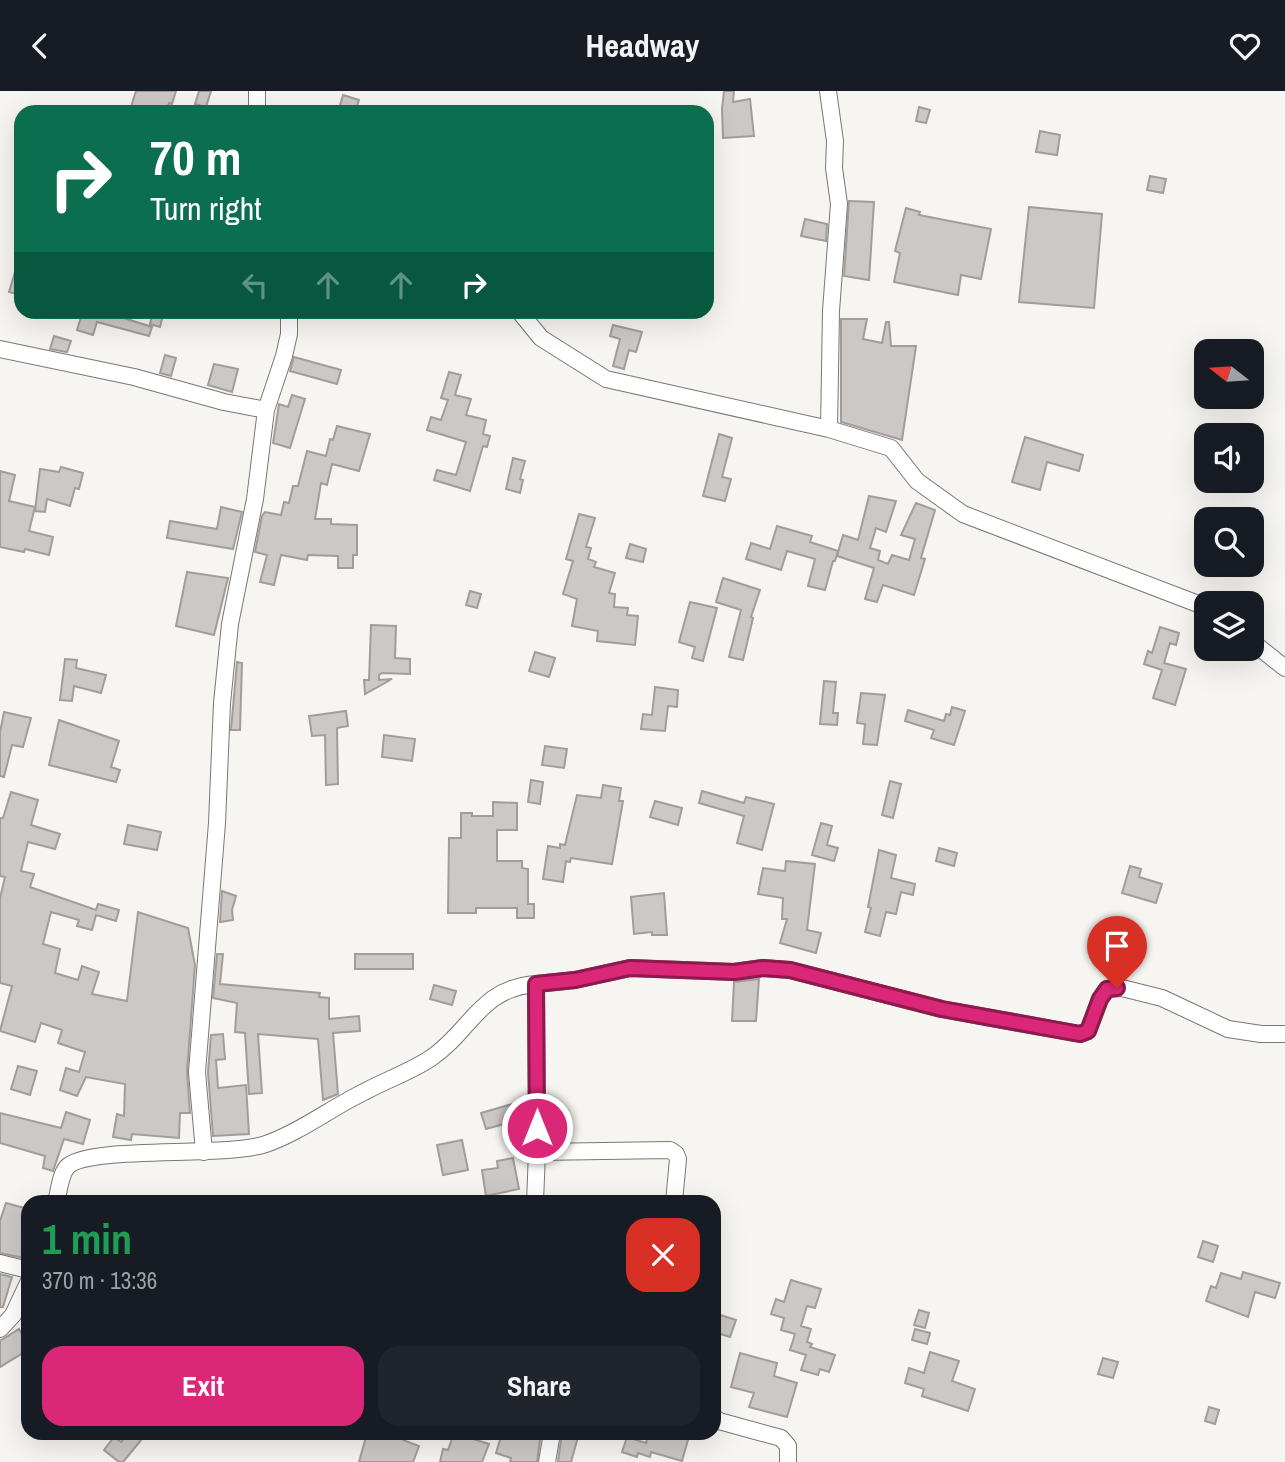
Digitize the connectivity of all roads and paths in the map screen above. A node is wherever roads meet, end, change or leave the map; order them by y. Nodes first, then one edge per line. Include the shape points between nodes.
1 (828, 91) edge
2 (289, 319) edge
3 (526, 319) edge
4 (0, 349) edge
5 (266, 410) junction
6 (828, 429) junction
7 (1194, 602) edge
8 (1264, 651) edge
9 (1285, 668) edge
10 (536, 984) junction
11 (1285, 1034) edge
12 (204, 1152) junction
13 (537, 1152) junction
14 (58, 1195) edge
15 (535, 1195) edge
16 (675, 1195) edge
17 (0, 1262) edge
18 (21, 1268) edge
19 (21, 1298) edge
20 (0, 1329) edge
21 (721, 1422) edge
22 (551, 1440) edge
23 (547, 1462) edge
24 (788, 1462) edge

1 - 6 street via 839,204
2 - 5 street via 284,356
3 - 6 street via 541,338 606,379
4 - 5 street
5 - 12 street via 255,499 230,624 222,703 197,1072
6 - 7 street via 891,448 918,481 963,515
8 - 9 street
10 - 11 street via 630,968 790,970 942,1009 1080,1034 1088,1031 1107,989 1122,988 1162,998 1228,1030
10 - 12 street via 510,989 489,1000 430,1059 277,1140 244,1150
10 - 13 street
12 - 14 street via 78,1159 64,1171
13 - 15 street
13 - 16 street via 670,1150 678,1160
17 - 18 street
19 - 20 street
21 - 24 street via 781,1438 788,1446
22 - 23 street

